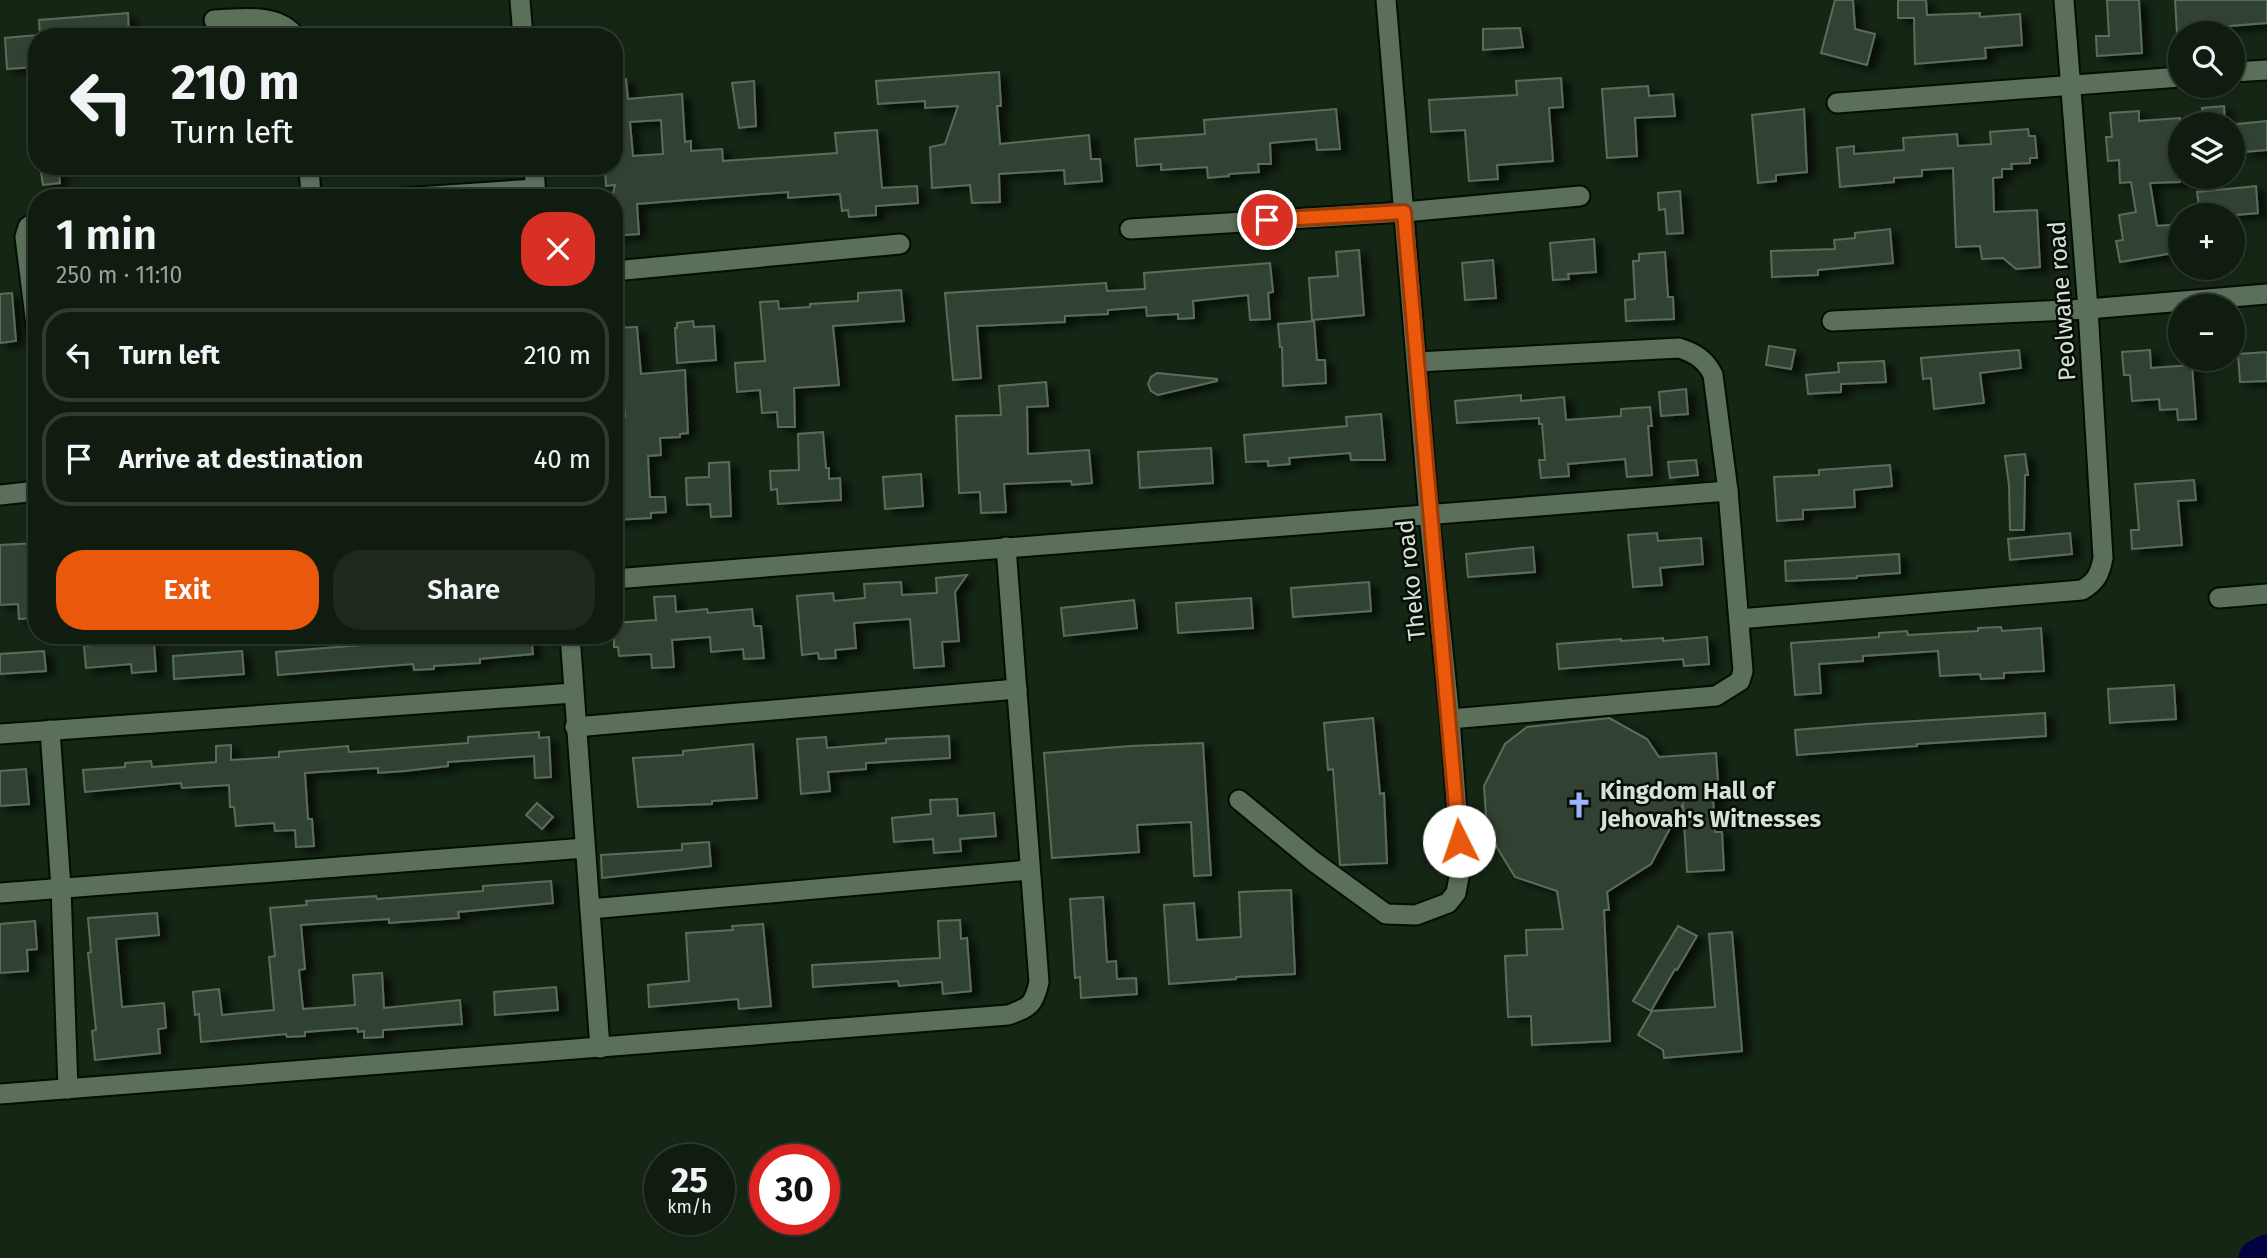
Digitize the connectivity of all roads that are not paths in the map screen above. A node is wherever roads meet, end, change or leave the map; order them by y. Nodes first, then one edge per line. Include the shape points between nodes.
1 (520, 0) edge
2 (1386, 0) edge
3 (2064, 0) edge
4 (214, 20) dead end
5 (289, 28) edge
6 (522, 28) edge
7 (2267, 70) edge
8 (2245, 71) edge
9 (2168, 78) edge
10 (2071, 86) junction
11 (1838, 103) dead end
12 (1580, 196) dead end
13 (1404, 212) junction
14 (28, 227) edge
15 (1130, 229) dead end
16 (900, 244) dead end
17 (28, 261) edge
18 (623, 270) edge
19 (2267, 294) edge
20 (2088, 309) junction
21 (1832, 321) dead end
22 (1416, 362) junction
23 (1728, 491) junction
24 (28, 492) edge
25 (0, 495) edge
26 (1429, 515) junction
27 (1006, 547) junction
28 (623, 578) edge
29 (2267, 594) edge
30 (2219, 598) dead end
31 (1739, 619) junction
32 (570, 644) edge
33 (1017, 689) junction
34 (573, 693) junction
35 (1450, 719) junction
36 (576, 727) junction
37 (50, 730) junction
38 (0, 734) edge
39 (1239, 800) dead end
40 (585, 848) junction
41 (1028, 870) junction
42 (61, 888) junction
43 (0, 892) edge
44 (590, 909) junction
45 (600, 1048) junction
46 (68, 1089) junction
47 (0, 1094) edge

1 - 6 street
2 - 13 street, Theko road
3 - 10 street, Peolwane road
4 - 5 street via 265,18
7 - 8 street
9 - 10 street
10 - 11 street
10 - 20 street, Peolwane road
12 - 13 street
13 - 15 street
13 - 22 street, Theko road
14 - 17 street
16 - 18 street
19 - 20 street
20 - 21 street
20 - 31 street, Peolwane road via 2103,558 2094,583 2082,590
22 - 23 street via 1679,348 1692,352 1709,365 1713,375
22 - 26 street, Theko road
23 - 26 street
23 - 31 street
24 - 25 street
26 - 27 street
26 - 35 street, Theko road
27 - 28 street
27 - 33 street
29 - 30 street
31 - 35 street via 1743,671 1740,681 1716,696
32 - 34 street
33 - 36 street
33 - 41 street
34 - 36 street
34 - 37 street
35 - 39 street, Theko road via 1461,866 1456,893 1435,909 1416,915 1386,914
36 - 40 street
37 - 38 street
37 - 42 street
40 - 42 street
40 - 44 street
41 - 44 street
41 - 45 street via 1039,982 1027,1008 1008,1015
42 - 43 street
42 - 46 street
44 - 45 street
45 - 46 street
46 - 47 street

